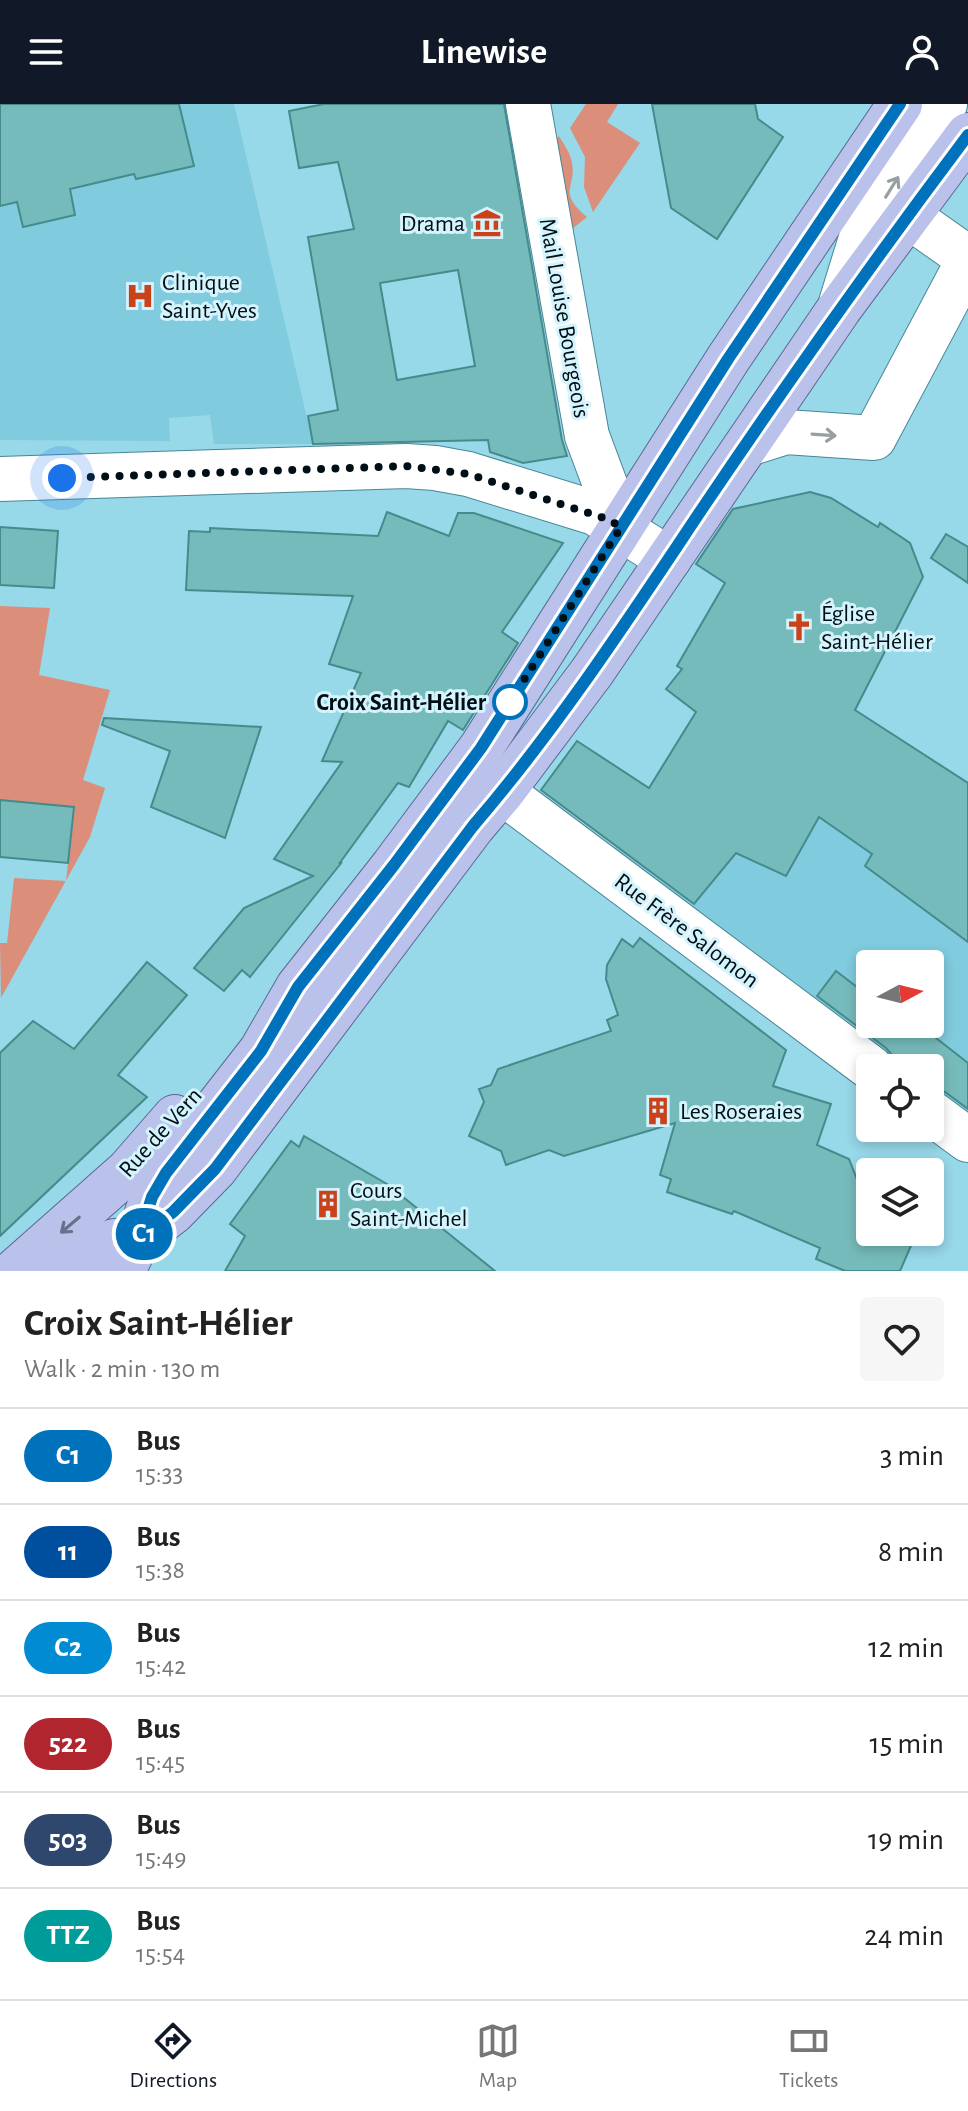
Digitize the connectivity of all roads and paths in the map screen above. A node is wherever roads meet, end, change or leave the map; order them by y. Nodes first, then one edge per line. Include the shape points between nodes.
1 (528, 104) edge
2 (900, 104) edge
3 (945, 104) edge
4 (968, 135) edge
5 (908, 216) junction
6 (968, 260) edge
7 (839, 309) junction
8 (748, 444) junction
9 (0, 479) edge
10 (621, 527) junction
11 (669, 559) junction
12 (502, 792) junction
13 (298, 987) junction
14 (856, 1057) edge
15 (944, 1122) edge
16 (968, 1140) edge
17 (131, 1255) edge
18 (15, 1271) edge
19 (63, 1271) edge

1 - 10 street, Mail Louise Bourgeois via 587,436
2 - 10 main road
7 -> 3 street via 862,235
4 - 5 main road
5 - 6 street
5 - 7 main road
8 -> 6 street via 786,432 874,438
7 - 8 main road
8 - 11 main road
9 - 10 street via 435,468 595,513
10 - 11 street
10 - 13 main road via 481,748
11 - 12 main road
12 - 14 street, Rue Frère Salomon
12 - 17 main road via 215,1169
13 - 17 main road via 261,1051 166,1173
13 -> 18 main road, Rue de Vern via 246,1036 128,1171
15 - 16 street
17 - 19 main road via 114,1241

